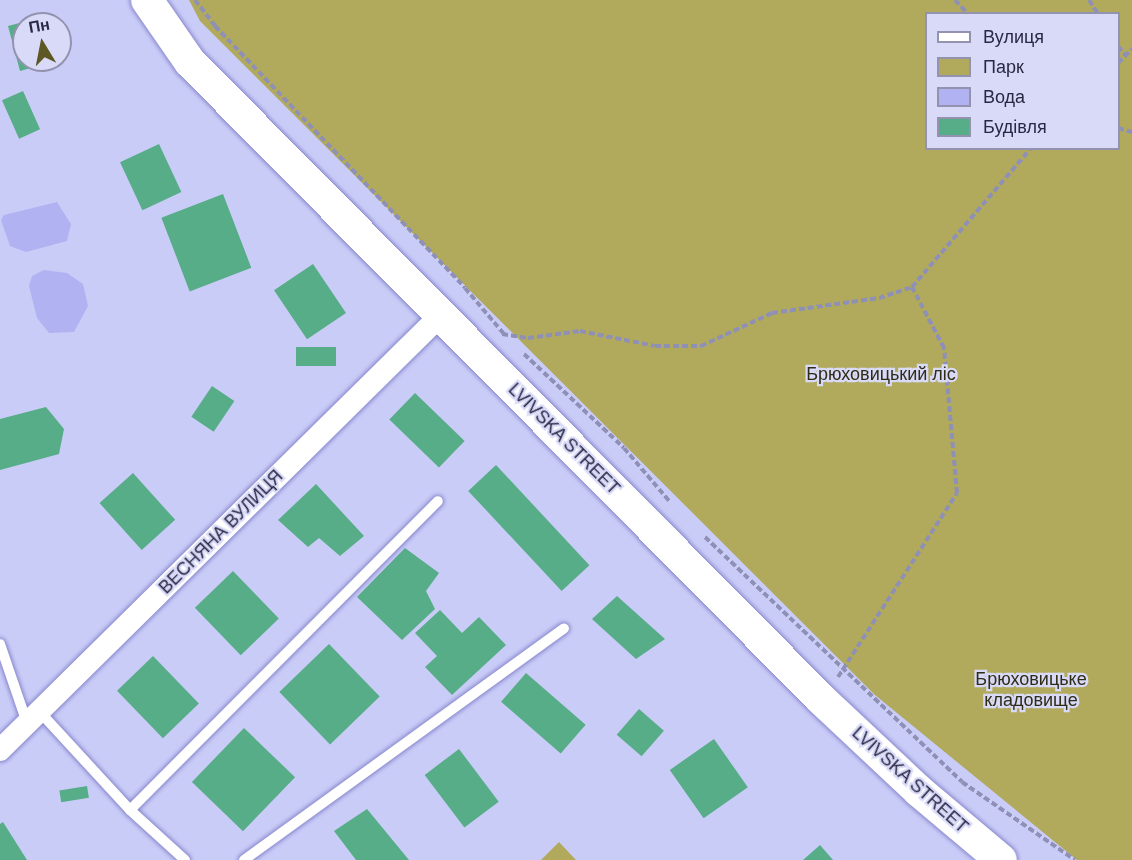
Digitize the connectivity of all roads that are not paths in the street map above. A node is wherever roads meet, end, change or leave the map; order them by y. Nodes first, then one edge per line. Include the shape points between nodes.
1 (147, 0) edge
2 (441, 315) junction
3 (438, 501) dead end
4 (564, 628) dead end
5 (0, 644) edge
6 (33, 717) junction
7 (0, 750) edge
8 (130, 810) junction
9 (185, 860) edge
10 (244, 860) edge
11 (1001, 860) edge

1 - 2 main road, LVIVSKA STREET via 190,62
2 - 6 street, ВЕСНЯНА ВУЛИЦЯ
2 - 11 main road, LVIVSKA STREET via 821,699 919,791
3 - 8 lane
4 - 10 lane
5 - 6 lane
6 - 7 street, ВЕСНЯНА ВУЛИЦЯ
6 - 8 lane
8 - 9 lane

